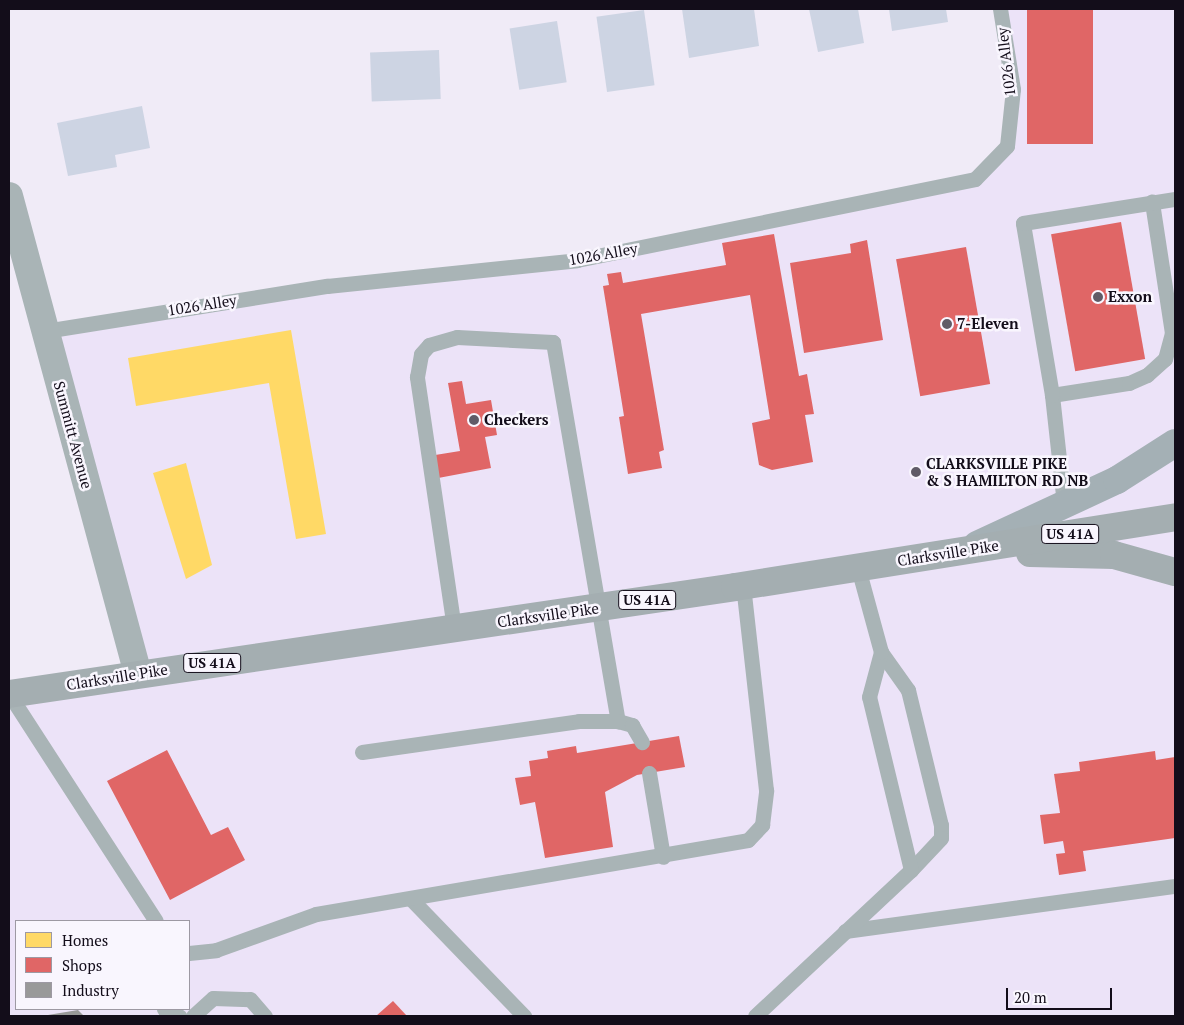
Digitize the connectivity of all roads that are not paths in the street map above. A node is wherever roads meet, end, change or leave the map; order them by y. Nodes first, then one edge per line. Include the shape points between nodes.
1 (1000, 9) edge
2 (9, 196) edge
3 (1175, 199) edge
4 (1152, 202) junction
5 (45, 331) junction
6 (1052, 395) junction
7 (1175, 443) edge
8 (1064, 504) junction
9 (1175, 517) edge
10 (966, 551) junction
11 (858, 568) junction
12 (1175, 572) edge
13 (743, 586) junction
14 (599, 607) junction
15 (454, 628) junction
16 (881, 652) junction
17 (138, 674) junction
18 (9, 694) edge
19 (618, 721) junction
20 (642, 742) dead end
21 (362, 752) dead end
22 (649, 773) dead end
23 (663, 857) junction
24 (911, 870) junction
25 (1175, 886) edge
26 (411, 898) junction
27 (155, 920) edge
28 (845, 931) junction
29 (190, 953) edge
30 (166, 1010) edge
31 (178, 1016) edge
32 (193, 1016) edge
33 (265, 1016) edge
34 (524, 1016) edge
35 (755, 1016) edge

1 - 5 lane, 1026 Alley via 1013,89 1007,146 975,179 577,260 318,288
2 - 5 street, Summitt Avenue
3 - 4 lane
4 - 6 lane via 1172,333 1164,358 1147,375 1128,383
4 - 6 lane via 1023,223
5 - 17 street, Summitt Avenue
6 - 8 lane
7 - 8 main road via 1117,480
8 - 10 main road
9 - 10 main road, Clarksville Pike / US 41A
10 - 11 main road, Clarksville Pike / US 41A
10 - 12 main road via 1114,556
11 - 13 main road, Clarksville Pike / US 41A
11 - 16 lane
13 - 14 main road, Clarksville Pike / US 41A
13 - 23 lane via 766,790 762,825 748,840
14 - 15 main road, Clarksville Pike / US 41A
14 - 15 lane via 552,342 457,337 429,345 421,354 417,377
14 - 19 lane
15 - 17 main road, Clarksville Pike / US 41A
16 - 24 lane via 869,697
16 - 24 lane via 908,690 941,825 941,838
17 - 18 main road, Clarksville Pike / US 41A
18 - 27 lane
19 - 20 lane via 632,725
19 - 21 lane via 579,722
22 - 23 lane
23 - 26 lane
24 - 28 lane
25 - 28 lane
26 - 29 lane via 316,914 216,950
26 - 34 lane
28 - 35 lane
30 - 31 lane
32 - 33 lane via 214,998 250,999

